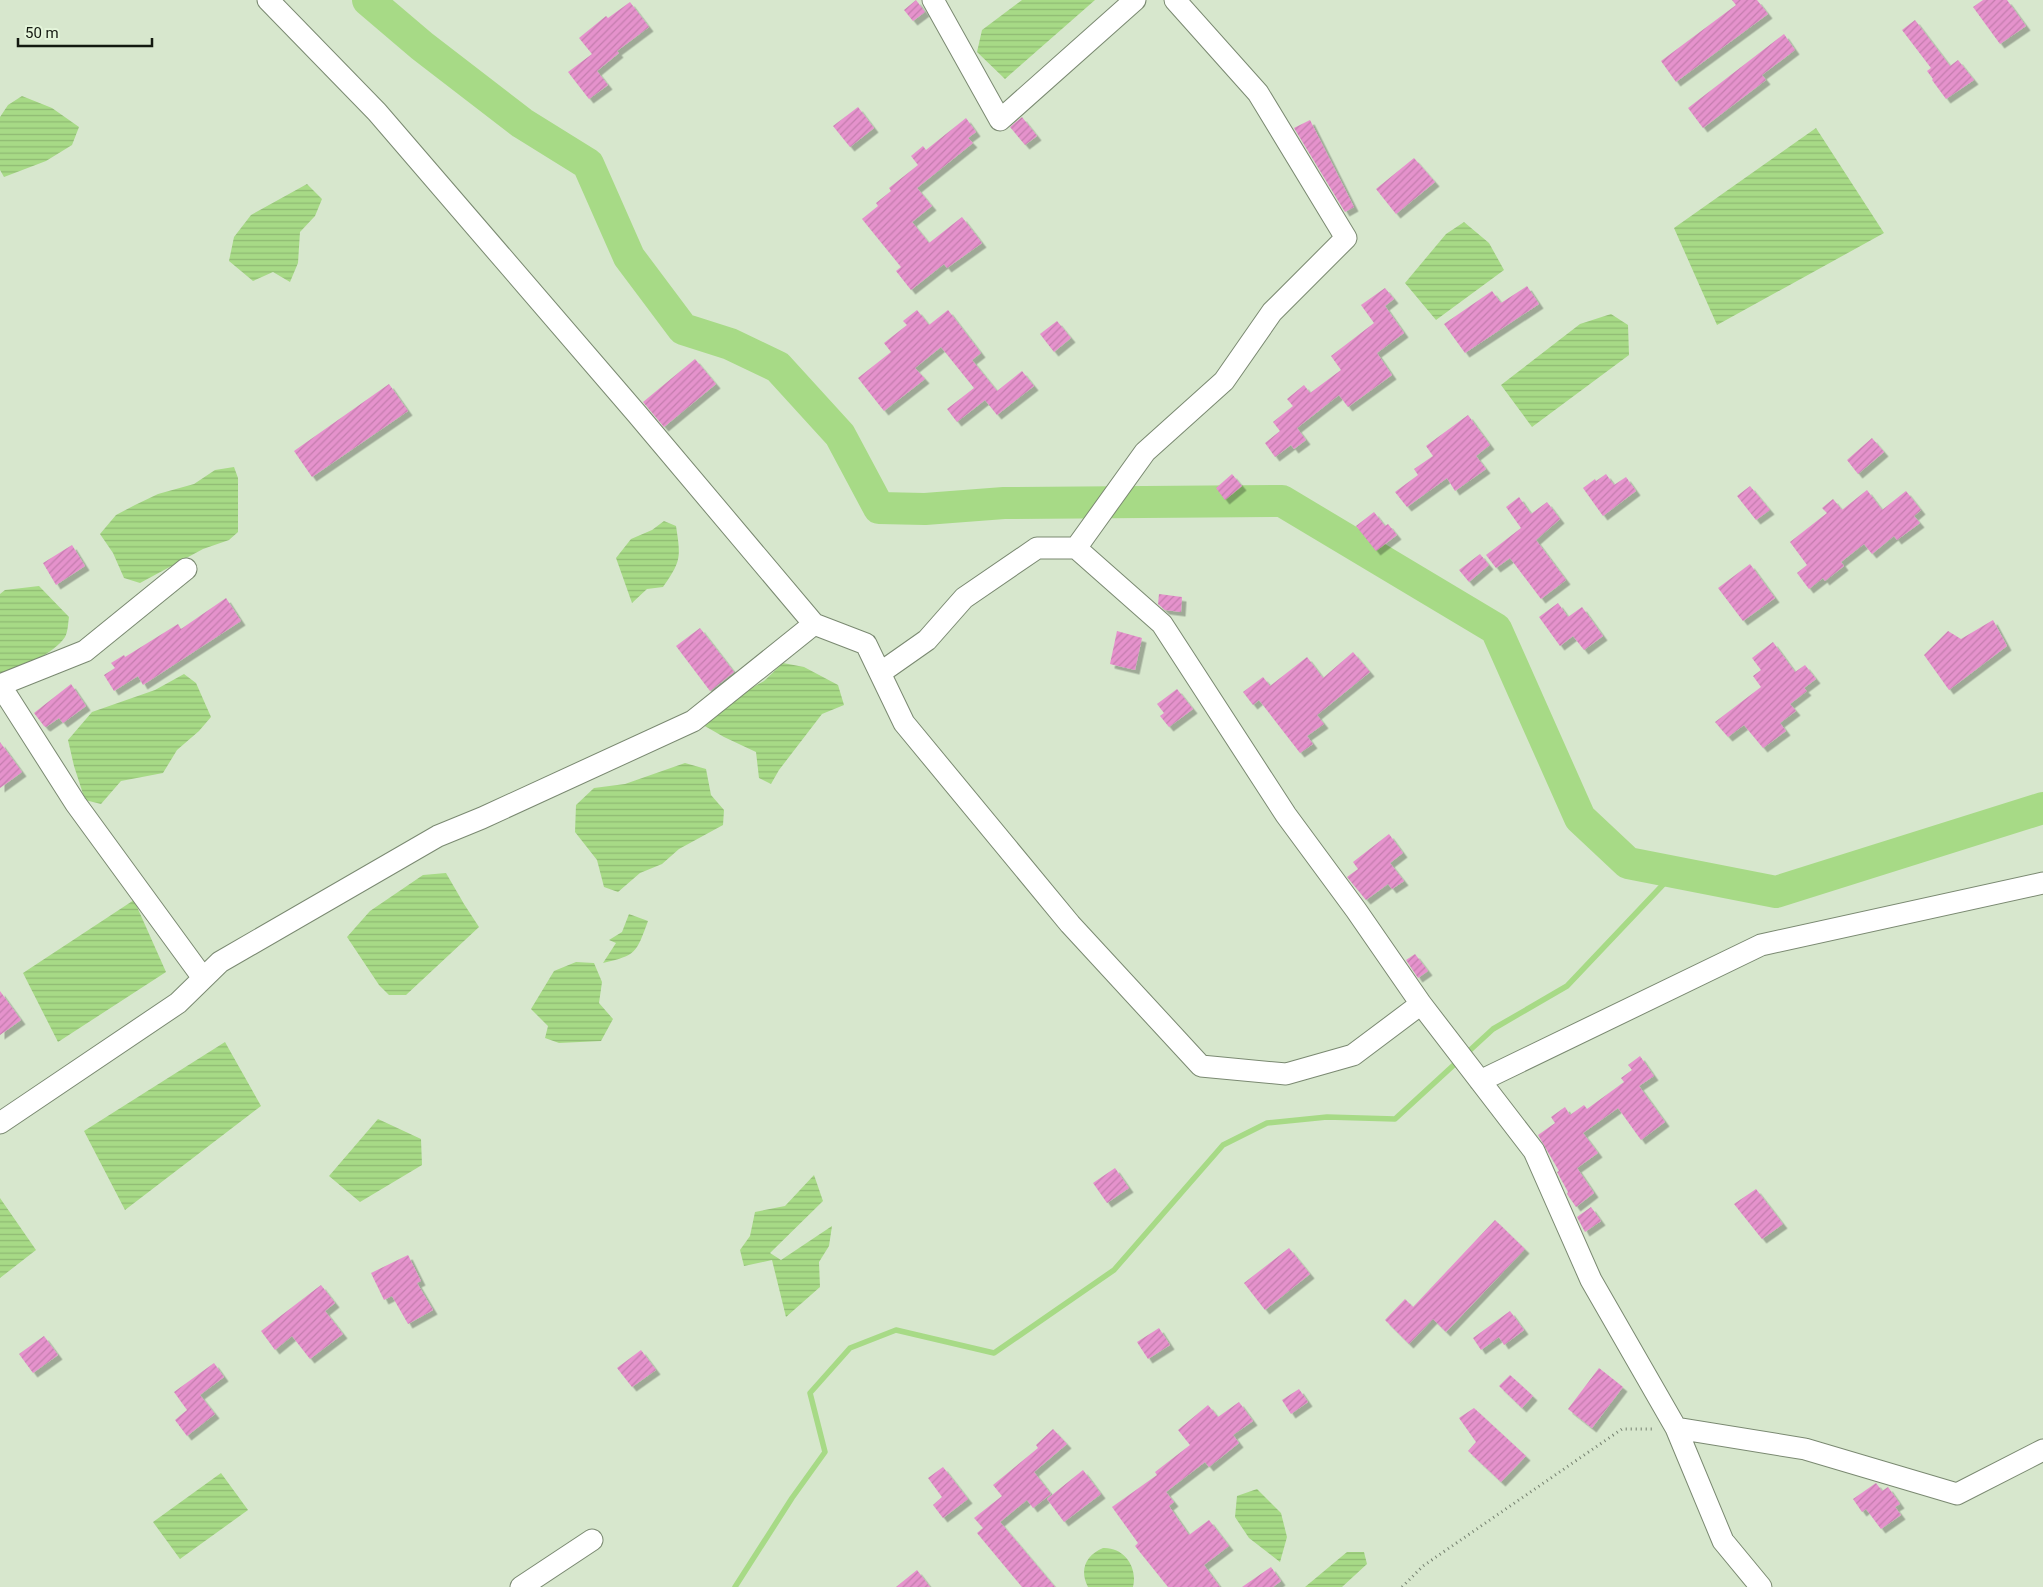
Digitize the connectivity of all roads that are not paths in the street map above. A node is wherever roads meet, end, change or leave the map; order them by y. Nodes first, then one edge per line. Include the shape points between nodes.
1 (268, 0) edge
2 (933, 0) edge
3 (1134, 0) edge
4 (1175, 0) edge
5 (1076, 548) junction
6 (186, 569) dead end
7 (814, 624) junction
8 (880, 673) junction
9 (0, 685) edge
10 (2043, 883) edge
11 (203, 978) junction
12 (1421, 1004) junction
13 (1480, 1081) junction
14 (0, 1123) edge
15 (1676, 1428) junction
16 (2043, 1450) edge
17 (592, 1540) dead end
18 (521, 1587) edge
19 (1761, 1587) edge

1 - 7 street via 377,112
2 - 3 street via 1000,120
4 - 5 street via 1258,93 1346,238 1272,312 1224,381 1145,452
5 - 8 street via 1037,548 964,598 928,640
5 - 12 street via 1162,624 1286,815
6 - 9 street via 85,651
7 - 8 street via 866,644
7 - 11 street via 693,721 491,815 438,836 220,962
8 - 12 street via 904,723 1070,924 1201,1066 1286,1074 1353,1055
9 - 11 street via 76,804
10 - 13 street via 1761,945
11 - 14 street via 178,1003
12 - 13 street
13 - 15 street via 1534,1151 1591,1280
15 - 16 street via 1805,1449 1957,1494
15 - 19 street via 1723,1541
17 - 18 street

